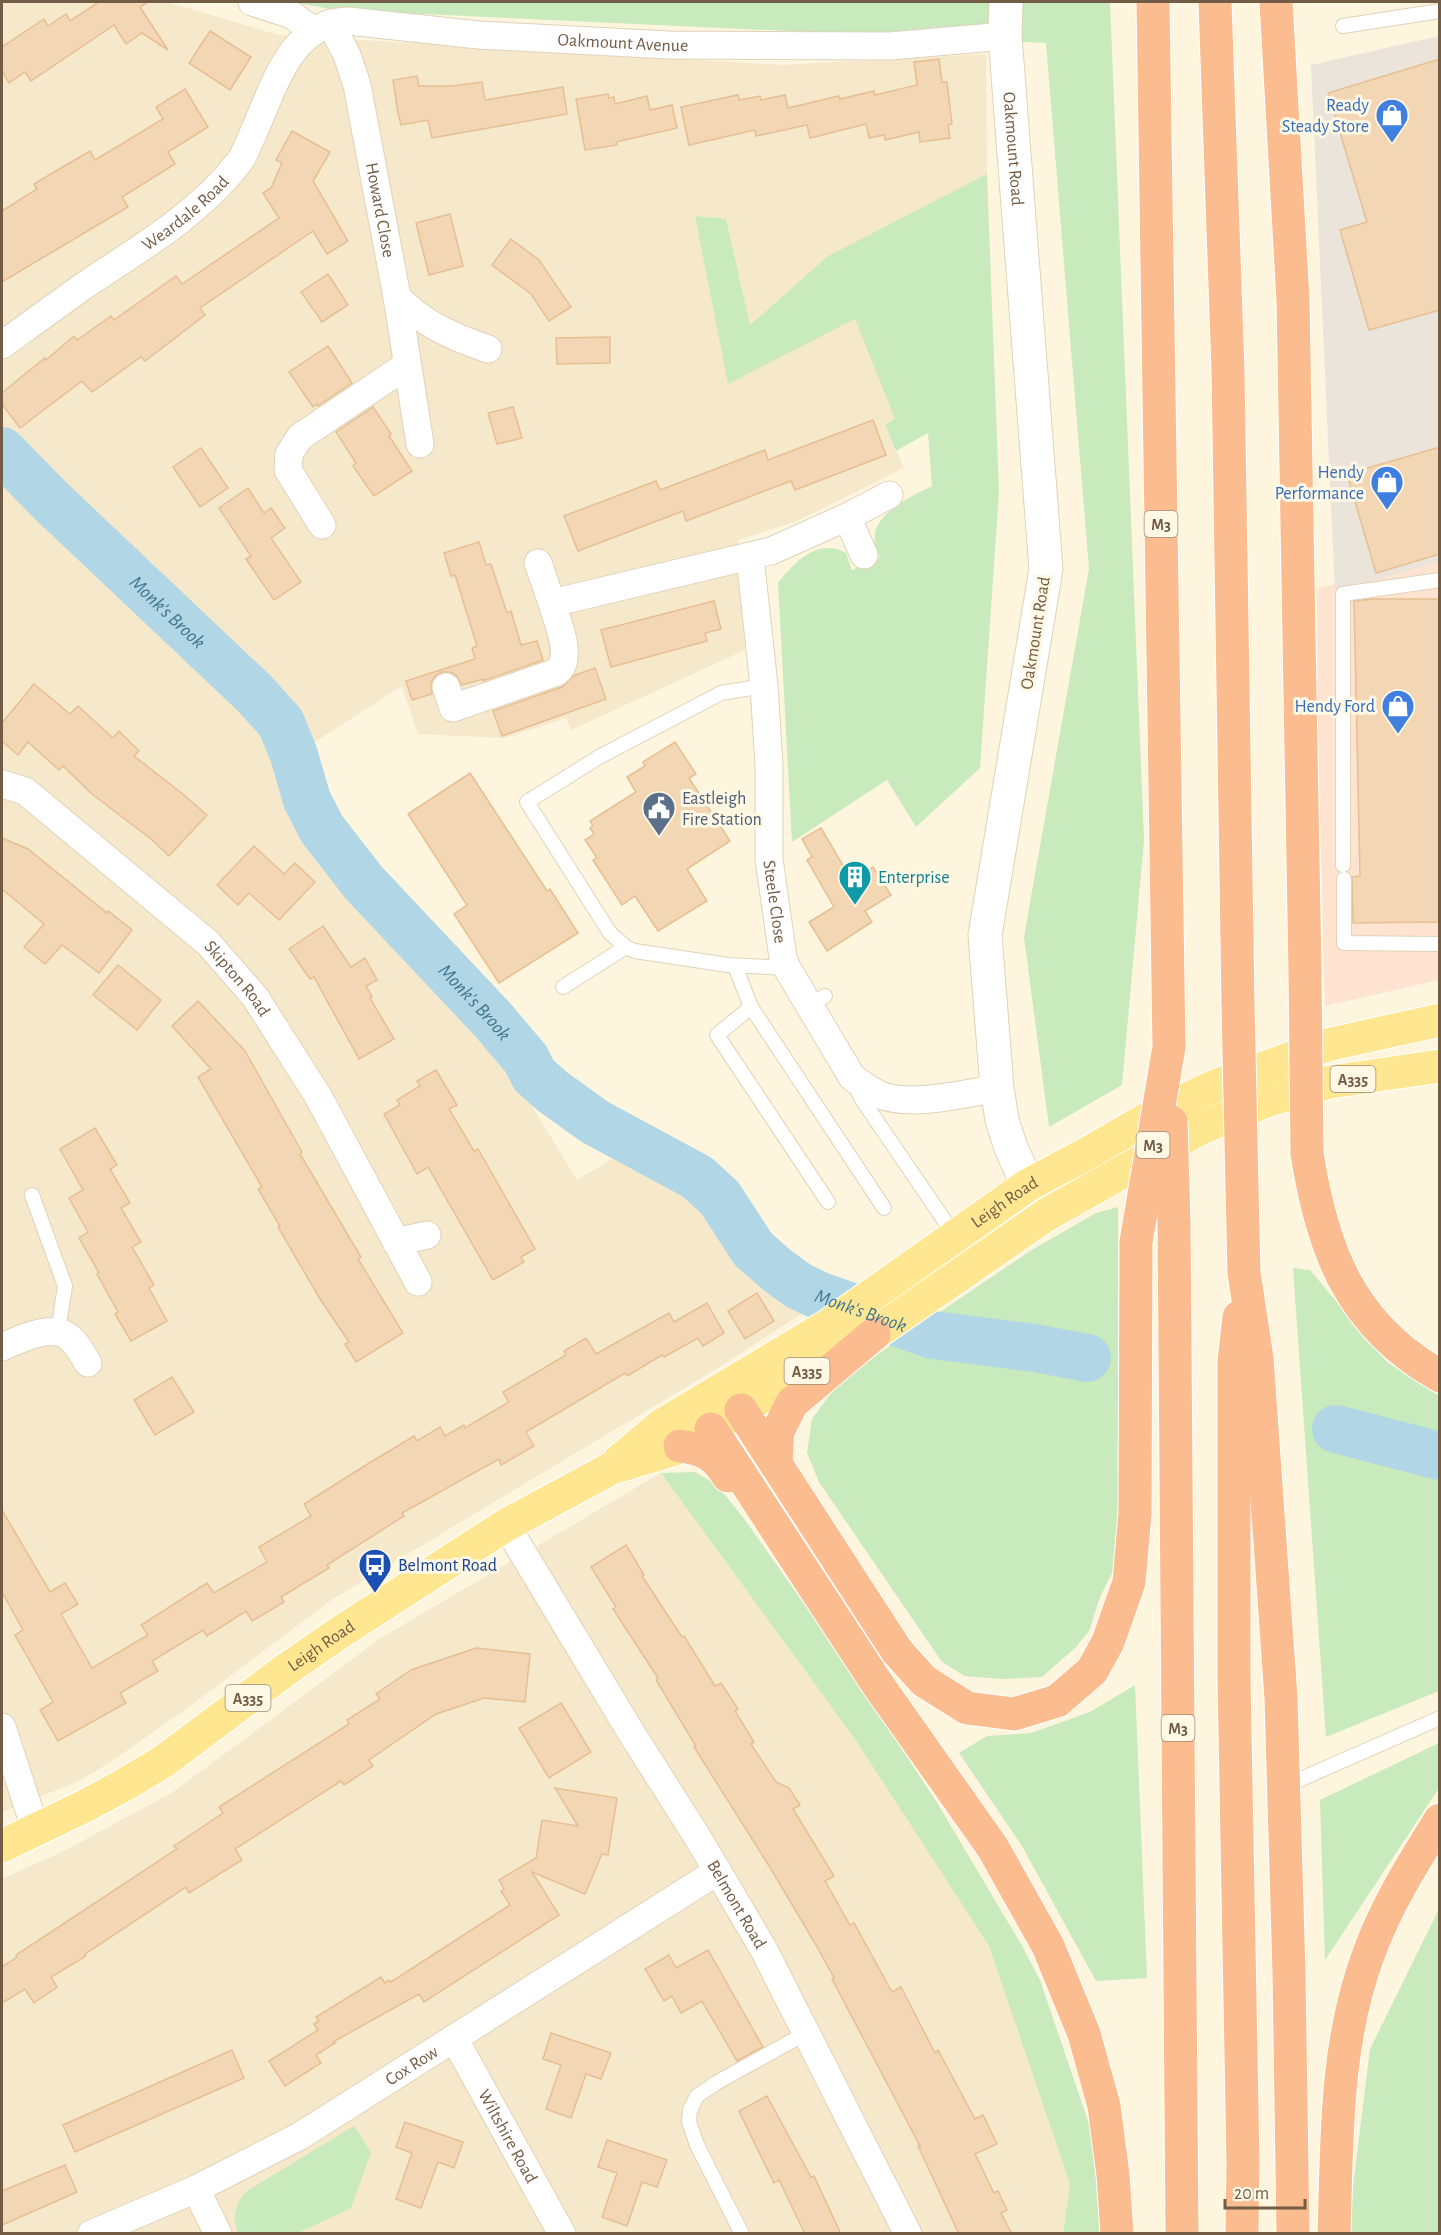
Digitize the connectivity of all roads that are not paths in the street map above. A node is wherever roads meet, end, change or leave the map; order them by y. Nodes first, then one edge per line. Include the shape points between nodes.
1 (252, 2) edge
2 (1153, 2) edge
3 (1215, 2) edge
4 (1276, 2) edge
5 (1440, 11) edge
6 (1006, 14) edge
7 (1343, 26) dead end
8 (322, 27) junction
9 (397, 297) junction
10 (2, 345) edge
11 (488, 349) dead end
12 (407, 365) junction
13 (420, 444) dead end
14 (889, 495) dead end
15 (847, 517) junction
16 (322, 525) dead end
17 (864, 555) dead end
18 (750, 557) junction
19 (538, 563) dead end
20 (1440, 580) edge
21 (552, 603) junction
22 (764, 686) junction
23 (446, 687) dead end
24 (2, 784) edge
25 (1440, 944) edge
26 (626, 947) junction
27 (735, 966) junction
28 (787, 968) junction
29 (563, 987) dead end
30 (751, 1007) junction
31 (1440, 1020) edge
32 (1169, 1047) junction
33 (1440, 1066) edge
34 (852, 1077) junction
35 (997, 1088) junction
36 (1028, 1185) junction
37 (32, 1195) dead end
38 (828, 1202) dead end
39 (884, 1208) dead end
40 (1046, 1215) junction
41 (427, 1234) dead end
42 (955, 1237) junction
43 (396, 1242) junction
44 (974, 1264) junction
45 (1244, 1273) junction
46 (418, 1282) dead end
47 (58, 1331) junction
48 (874, 1334) junction
49 (2, 1347) edge
50 (88, 1364) dead end
51 (1440, 1376) edge
52 (712, 1396) junction
53 (741, 1410) junction
54 (711, 1429) junction
55 (680, 1446) junction
56 (776, 1464) junction
57 (612, 1468) junction
58 (506, 1525) junction
59 (876, 1682) junction
60 (1440, 1718) edge
61 (2, 1727) edge
62 (1285, 1786) junction
63 (1440, 1820) edge
64 (36, 1831) junction
65 (2, 1846) edge
66 (718, 1871) junction
67 (806, 2032) junction
68 (454, 2038) junction
69 (196, 2189) junction
70 (91, 2234) edge
71 (218, 2234) edge
72 (562, 2234) edge
73 (742, 2234) edge
74 (908, 2234) edge
75 (1117, 2234) edge
76 (1182, 2234) edge
77 (1242, 2234) edge
78 (1293, 2234) edge
79 (1334, 2234) edge

1 - 8 street
2 - 32 highway, M3
3 - 45 highway, bridge via 1228,370
4 - 51 highway, bridge via 1293,300 1307,1153 1326,1241 1355,1299 1401,1350
5 - 7 lane
6 - 8 street, Oakmount Avenue via 890,46 668,45 479,36 348,21
6 - 35 street, Oakmount Road via 1046,570 985,935
8 - 9 street, Howard Close via 347,55 357,85
8 - 10 street, Weardale Road via 300,40 287,58 241,160 202,203 158,238
9 - 11 street via 433,327
9 - 12 street, Howard Close
12 - 13 street, Howard Close
12 - 16 street via 300,437 289,454 288,470
14 - 15 street
15 - 17 street
15 - 18 street
18 - 21 street
18 - 22 street, Steele Close
19 - 21 street
20 - 25 lane via 1343,594 1344,943
21 - 23 street via 565,653 558,672 453,708
22 - 26 lane via 721,693 599,757 527,802 610,933
22 - 28 street, Steele Close via 769,859
24 - 43 street, Skipton Road via 25,791 208,943 255,997 318,1096
26 - 27 lane
26 - 29 lane
27 - 28 lane
27 - 30 lane
28 - 34 street, Steele Close via 817,1001
30 - 38 lane via 717,1035
30 - 39 lane
31 - 36 main road, Leigh Road / A335 via 1327,1045 1215,1086 1159,1112
32 - 56 highway, M3, bridge via 1136,1242 1135,1513 1129,1582 1108,1642 1092,1671 1058,1701 1014,1714 967,1708 924,1681 897,1651
32 - 76 highway, M3, bridge via 1174,1223
33 - 40 main road, Leigh Road / A335 via 1330,1082 1269,1100 1199,1129
34 - 35 street, Steele Close via 881,1095 900,1100
34 - 42 lane via 861,1098
35 - 36 street, Oakmount Road via 1002,1120
36 - 40 street, Oakmount Road
36 - 42 main road, Leigh Road / A335
37 - 47 lane via 65,1286
40 - 44 main road, Leigh Road / A335
41 - 43 street
42 - 44 lane
42 - 52 main road, Leigh Road / A335 via 829,1325
43 - 46 street, Skipton Road
44 - 48 main road, Leigh Road / A335
45 - 62 highway via 1257,1359
45 - 77 highway via 1234,1361
47 - 49 street via 30,1335
47 - 50 street via 72,1339
48 - 53 main road, Leigh Road / A335
48 - 56 highway via 792,1403 778,1431
52 - 53 main road
52 - 54 main road
52 - 57 main road, Leigh Road / A335 via 662,1425
53 - 54 main road, Leigh Road / A335
53 - 56 highway, M3
54 - 55 main road, Leigh Road / A335
54 - 59 highway
55 - 57 main road, Leigh Road / A335
55 - 59 highway via 699,1449 720,1464 808,1593
57 - 58 main road, Leigh Road / A335
58 - 64 main road, Leigh Road / A335 via 396,1594 164,1761
58 - 66 street, Belmont Road
59 - 75 highway via 993,1848 1048,1946 1084,2034 1104,2106
60 - 62 lane
61 - 64 street
62 - 78 highway
63 - 79 highway via 1398,1889 1369,1954 1348,2026 1339,2092
64 - 65 main road, Leigh Road / A335
66 - 67 street, Belmont Road
66 - 68 street, Cox Row
67 - 73 lane via 716,2083 698,2096 690,2110 689,2122 698,2145
67 - 74 street, Belmont Road
68 - 69 street, Cox Row via 300,2136
68 - 72 street, Wiltshire Road
69 - 70 street, Cox Row
69 - 71 street

